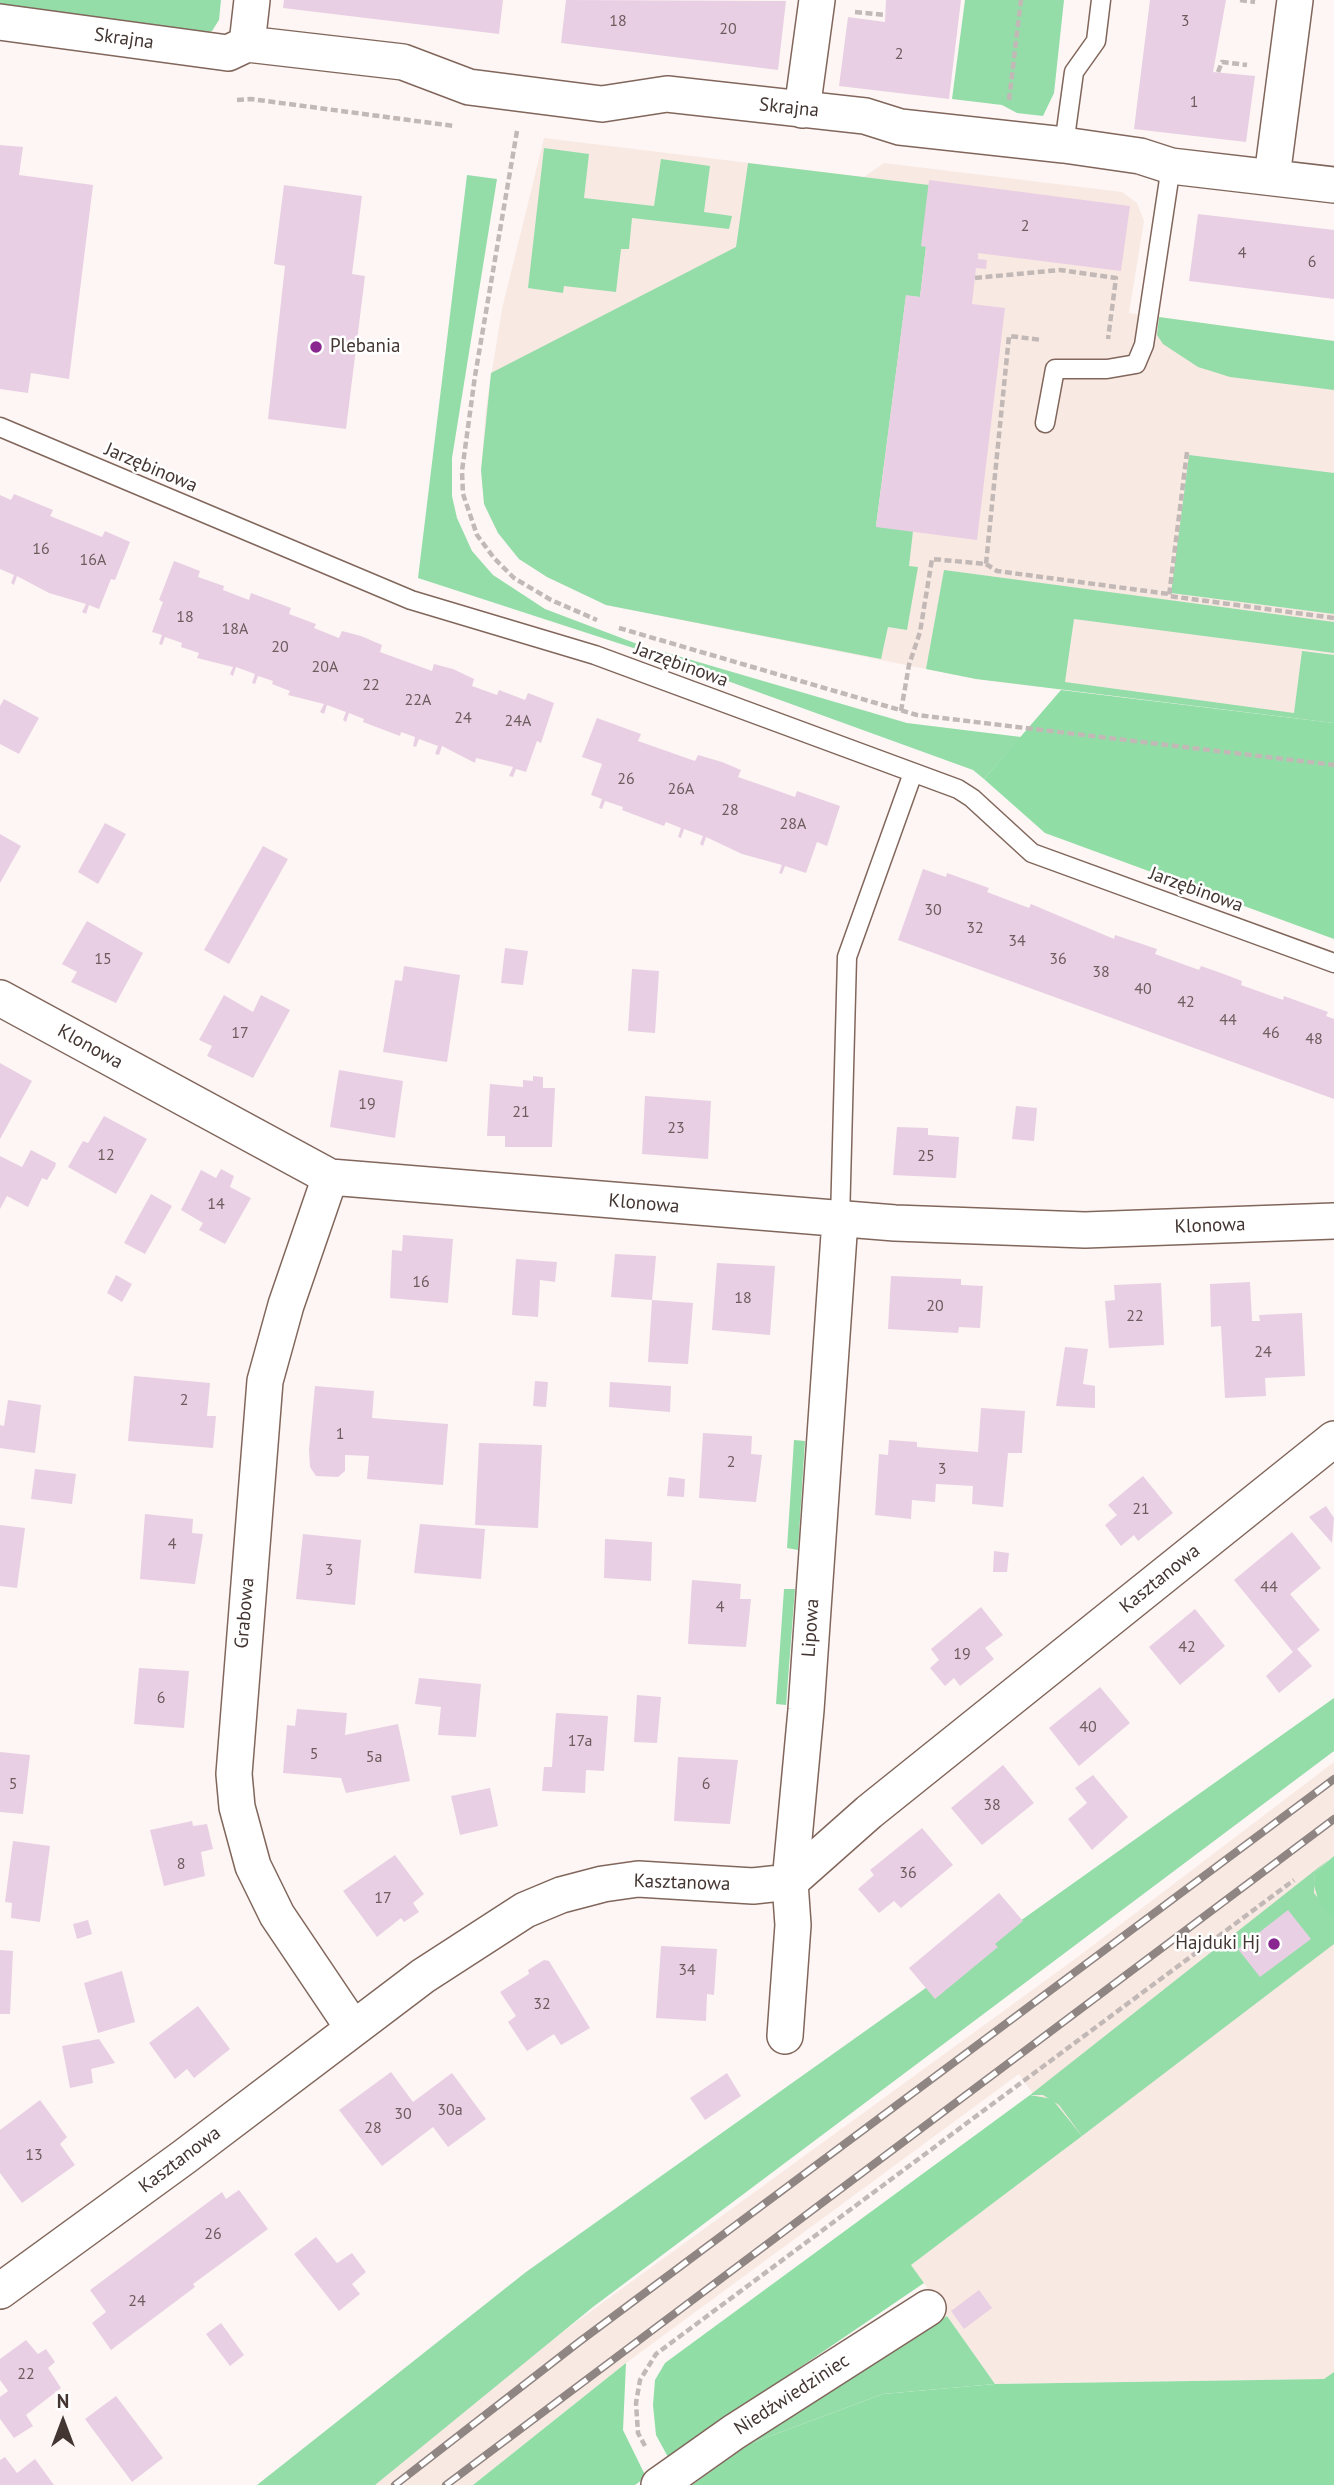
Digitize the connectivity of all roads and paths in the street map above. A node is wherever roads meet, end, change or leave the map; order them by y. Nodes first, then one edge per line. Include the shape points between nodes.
1 (252, 0) edge
2 (1021, 0) edge
3 (1101, 0) edge
4 (1295, 0) edge
5 (830, 5) edge
6 (886, 15) dead end
7 (0, 22) edge
8 (247, 44) junction
9 (1249, 65) dead end
10 (1218, 72) dead end
11 (237, 100) dead end
12 (1009, 105) dead end
13 (802, 110) junction
14 (464, 128) dead end
15 (504, 131) dead end
16 (1064, 145) junction
17 (1171, 166) junction
18 (1272, 177) junction
19 (1334, 186) edge
20 (975, 278) dead end
21 (1108, 337) dead end
22 (1052, 341) dead end
23 (1045, 423) dead end
24 (0, 427) edge
25 (1187, 452) dead end
26 (986, 564) junction
27 (1169, 594) junction
28 (1334, 618) edge
29 (601, 622) dead end
30 (614, 626) dead end
31 (901, 711) junction
32 (1334, 765) edge
33 (913, 773) junction
34 (1334, 963) edge
35 (0, 998) edge
36 (330, 1177) junction
37 (840, 1220) junction
38 (1334, 1221) edge
39 (1334, 1439) edge
40 (1294, 1880) dead end
41 (790, 1882) junction
42 (353, 2028) junction
43 (785, 2036) dead end
44 (0, 2291) edge
45 (928, 2308) dead end
46 (664, 2481) edge

1 - 8 street
2 - 12 path
3 - 16 lane via 1096,41 1074,72
4 - 18 street
5 - 6 path
5 - 13 street
7 - 8 street, Skrajna via 228,53
8 - 13 street, Skrajna via 403,62 469,87 530,96 602,104 667,94
9 - 10 path via 1222,62
11 - 14 path
13 - 16 street, Skrajna via 865,116 900,127
15 - 29 path via 517,131 475,376 463,494 477,535 514,578
16 - 17 street, Skrajna via 1139,156
17 - 18 street, Skrajna
17 - 23 lane via 1144,345 1136,364 1055,369
18 - 19 street, Skrajna
20 - 21 path via 1060,270 1115,278
22 - 26 path via 1009,336
24 - 33 lane, Jarzębinowa via 411,600 595,655
25 - 27 path
26 - 27 path via 997,571
26 - 31 path via 932,559
27 - 28 path
30 - 31 path
31 - 32 path
33 - 34 lane, Jarzębinowa via 972,798 1032,853
33 - 37 lane via 847,957
35 - 36 street, Klonowa
36 - 37 street, Klonowa
36 - 42 street, Grabowa via 265,1381 234,1774 237,1807 253,1866 277,1915
37 - 38 street, Klonowa via 1085,1230
37 - 41 street, Lipowa
39 - 41 street, Kasztanowa via 870,1812
40 - 46 path via 656,2354 640,2380 636,2418
41 - 42 street, Kasztanowa via 753,1886 638,1879 561,1895 492,1930
41 - 43 street, Lipowa via 793,1925
42 - 44 street, Kasztanowa
45 - 46 street, Niedźwiedziniec

